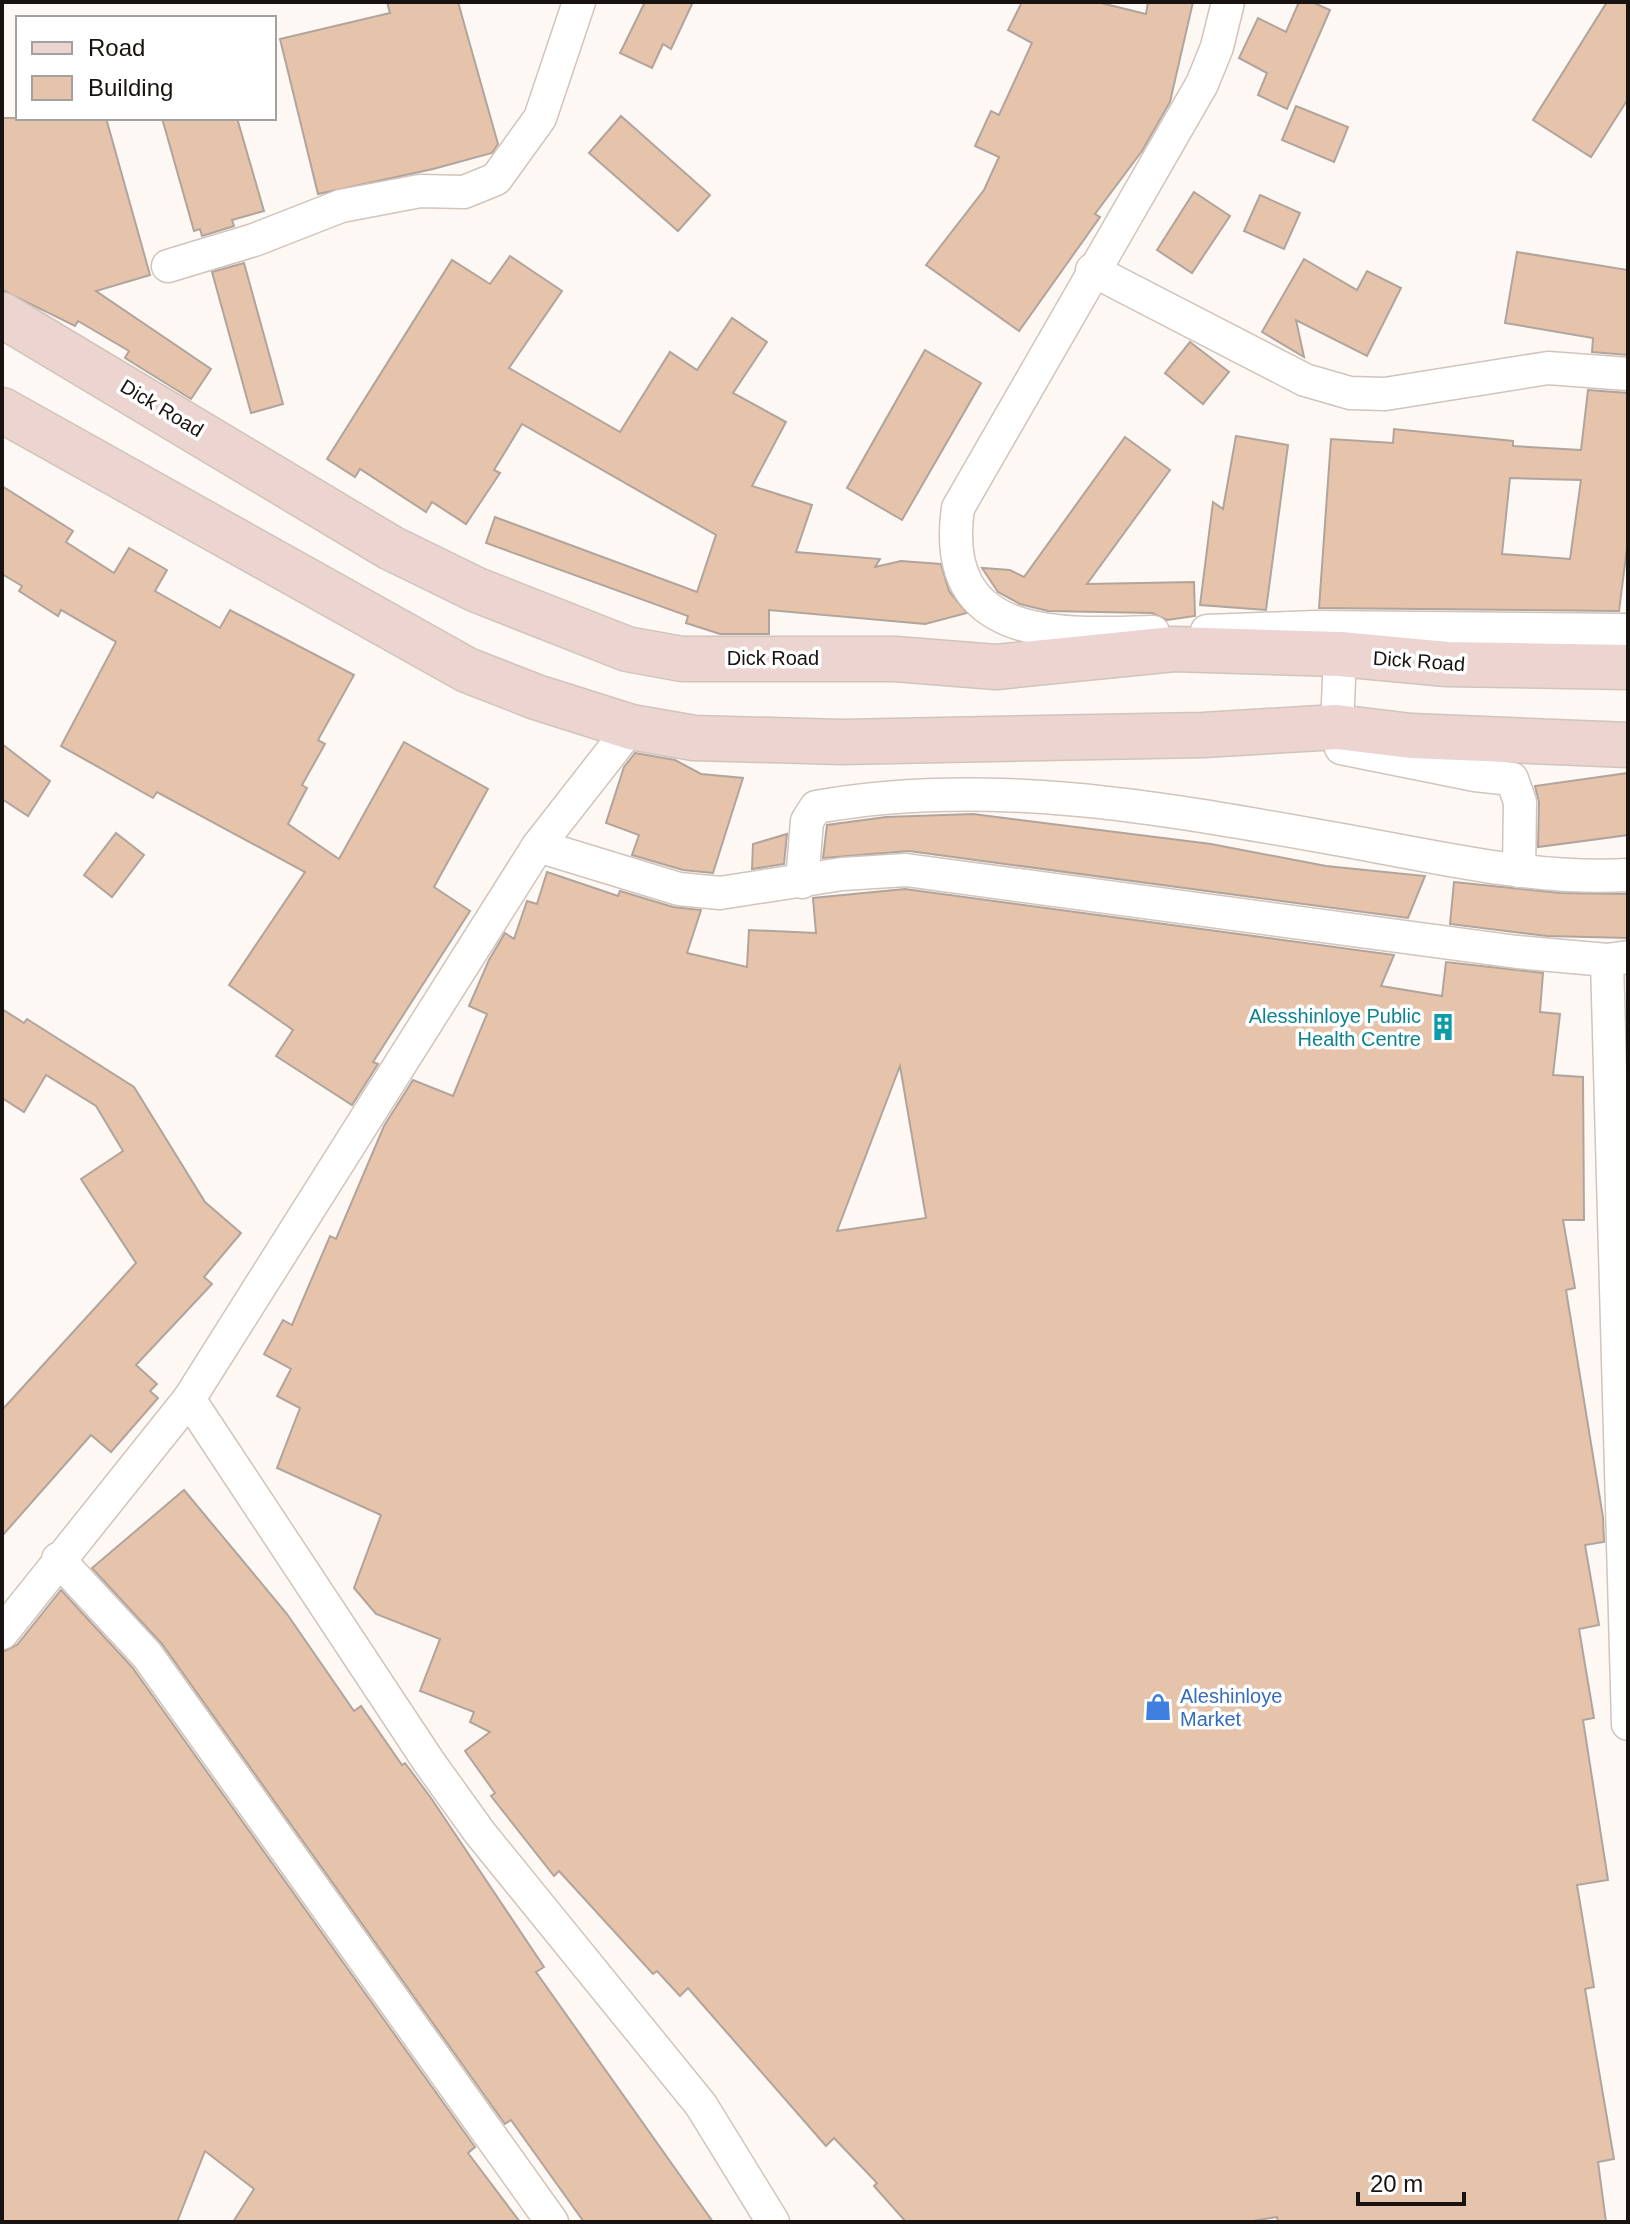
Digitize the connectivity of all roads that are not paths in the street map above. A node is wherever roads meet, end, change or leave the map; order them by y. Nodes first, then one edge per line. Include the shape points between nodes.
1 (579, 2) edge
2 (1228, 2) edge
3 (168, 266) dead end
4 (1092, 270) junction
5 (2, 315) edge
6 (1628, 374) edge
7 (2, 410) edge
8 (1628, 630) edge
9 (1340, 654) junction
10 (1628, 667) edge
11 (631, 727) junction
12 (1337, 727) junction
13 (1628, 745) edge
14 (538, 846) junction
15 (1519, 871) junction
16 (1628, 875) edge
17 (802, 882) junction
18 (1618, 958) edge
19 (189, 1399) junction
20 (58, 1559) junction
21 (2, 1633) edge
22 (1628, 1724) edge
23 (552, 2222) edge
24 (773, 2222) edge

1 - 3 street via 540,118 496,179 464,192 420,191 341,206
2 - 4 street via 1202,84
4 - 6 street via 1305,380 1350,393 1385,394 1548,368
4 - 8 street via 958,508 953,539 966,580 982,604 1029,629 1084,634 1315,627
5 - 9 main road, Dick Road via 391,548 477,590 627,649 682,659 895,659 996,667 1174,649
7 - 11 main road via 467,670
9 - 10 main road, Dick Road via 1447,664
9 - 12 street
11 - 12 main road via 694,738 841,742
11 - 14 street
12 - 13 main road via 1411,736
12 - 15 street via 1341,748 1512,779 1520,802
14 - 17 street via 679,889 720,893
14 - 19 street
15 - 16 street
15 - 17 street via 1046,796 925,793 816,807 807,821
17 - 18 street via 906,870 1517,952
18 - 22 street
19 - 20 street
19 - 24 street via 429,1762 480,1833 701,2105
20 - 21 street
20 - 23 street via 157,1667

